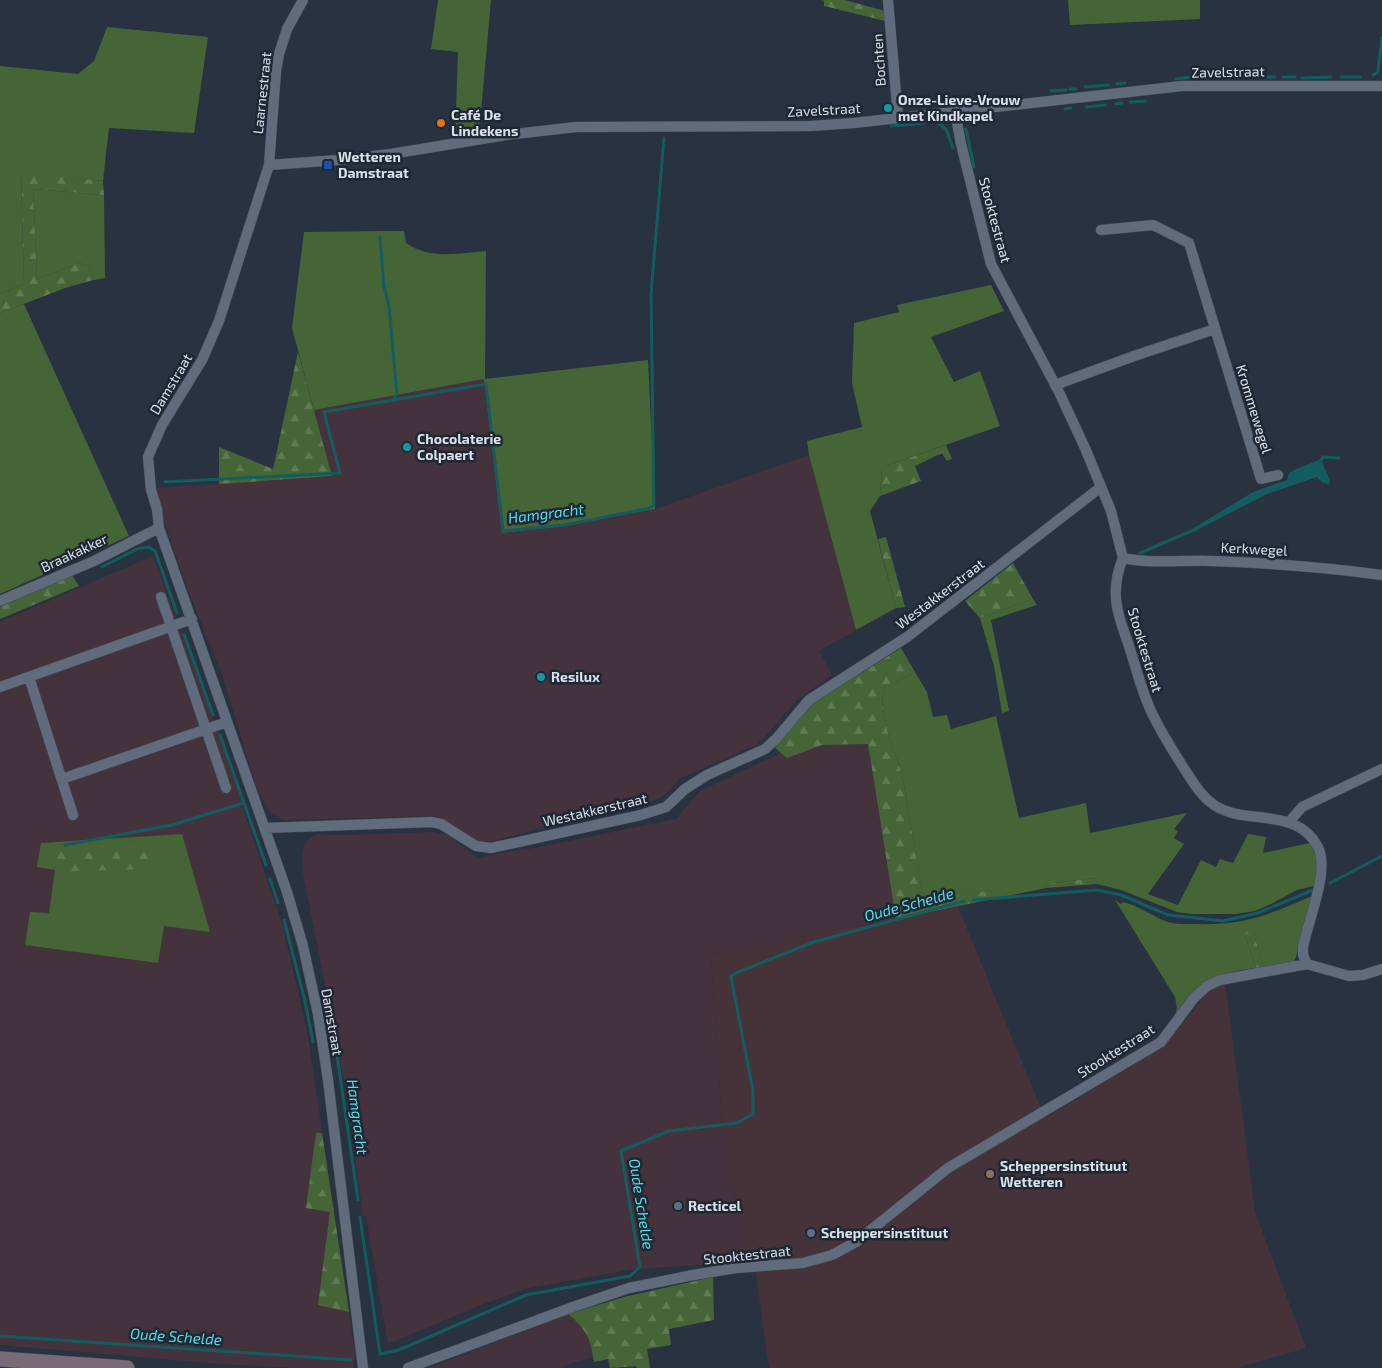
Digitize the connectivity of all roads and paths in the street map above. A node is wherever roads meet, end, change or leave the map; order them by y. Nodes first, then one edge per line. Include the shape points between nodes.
1 (303, 0) edge
2 (888, 0) edge
3 (1382, 86) edge
4 (955, 111) junction
5 (898, 117) junction
6 (269, 165) junction
7 (1101, 230) dead end
8 (1215, 329) junction
9 (1055, 385) junction
10 (1278, 475) dead end
11 (1101, 487) junction
12 (159, 528) junction
13 (1124, 558) junction
14 (1382, 575) edge
15 (161, 597) dead end
16 (0, 601) edge
17 (192, 619) junction
18 (170, 627) junction
19 (29, 677) junction
20 (0, 687) edge
21 (228, 722) junction
22 (207, 729) junction
23 (1382, 769) edge
24 (62, 779) junction
25 (226, 788) dead end
26 (73, 815) dead end
27 (1289, 822) junction
28 (265, 828) junction
29 (1307, 964) junction
30 (1382, 969) edge
31 (0, 1359) edge
32 (127, 1368) edge
33 (363, 1368) edge
34 (408, 1368) edge

1 - 6 street, Laarnestraat via 287,29 279,54
2 - 5 street, Bochten
3 - 4 street, Zavelstraat via 1182,86
4 - 5 street, Zavelstraat
4 - 9 street, Stooktestraat via 991,264
5 - 6 street, Zavelstraat via 811,126 576,127 391,154
6 - 12 street, Damstraat via 211,341 162,425 148,458
7 - 8 street, Krommewegel via 1152,226 1189,244
8 - 9 street
8 - 10 street, Krommewegel via 1261,480
9 - 11 street, Stooktestraat
11 - 13 street, Stooktestraat
11 - 28 street, Westakkerstraat via 907,637 809,700 765,749 707,775 666,807 491,848 476,846 441,824 432,822
12 - 16 street, Braakakker via 94,561
12 - 17 street, Damstraat
13 - 14 street, Kerkwegel via 1279,564
13 - 27 street, Stooktestraat via 1118,569 1116,597 1119,616 1148,705 1171,747 1212,804 1226,812
15 - 18 street
17 - 18 street
17 - 21 street, Damstraat
18 - 19 street
18 - 22 street
19 - 20 street
19 - 24 street
21 - 22 street
21 - 28 street, Damstraat
22 - 24 street
22 - 25 street
23 - 27 street via 1302,807
24 - 26 street
27 - 29 street, Stooktestraat via 1304,830 1318,846 1323,861 1303,947
28 - 33 street, Damstraat via 295,919 318,1014
29 - 30 street via 1350,976
29 - 34 street, Stooktestraat via 1220,980 1207,986 1161,1042 948,1168 856,1242 832,1255 803,1264 736,1268 629,1288
31 - 32 street

